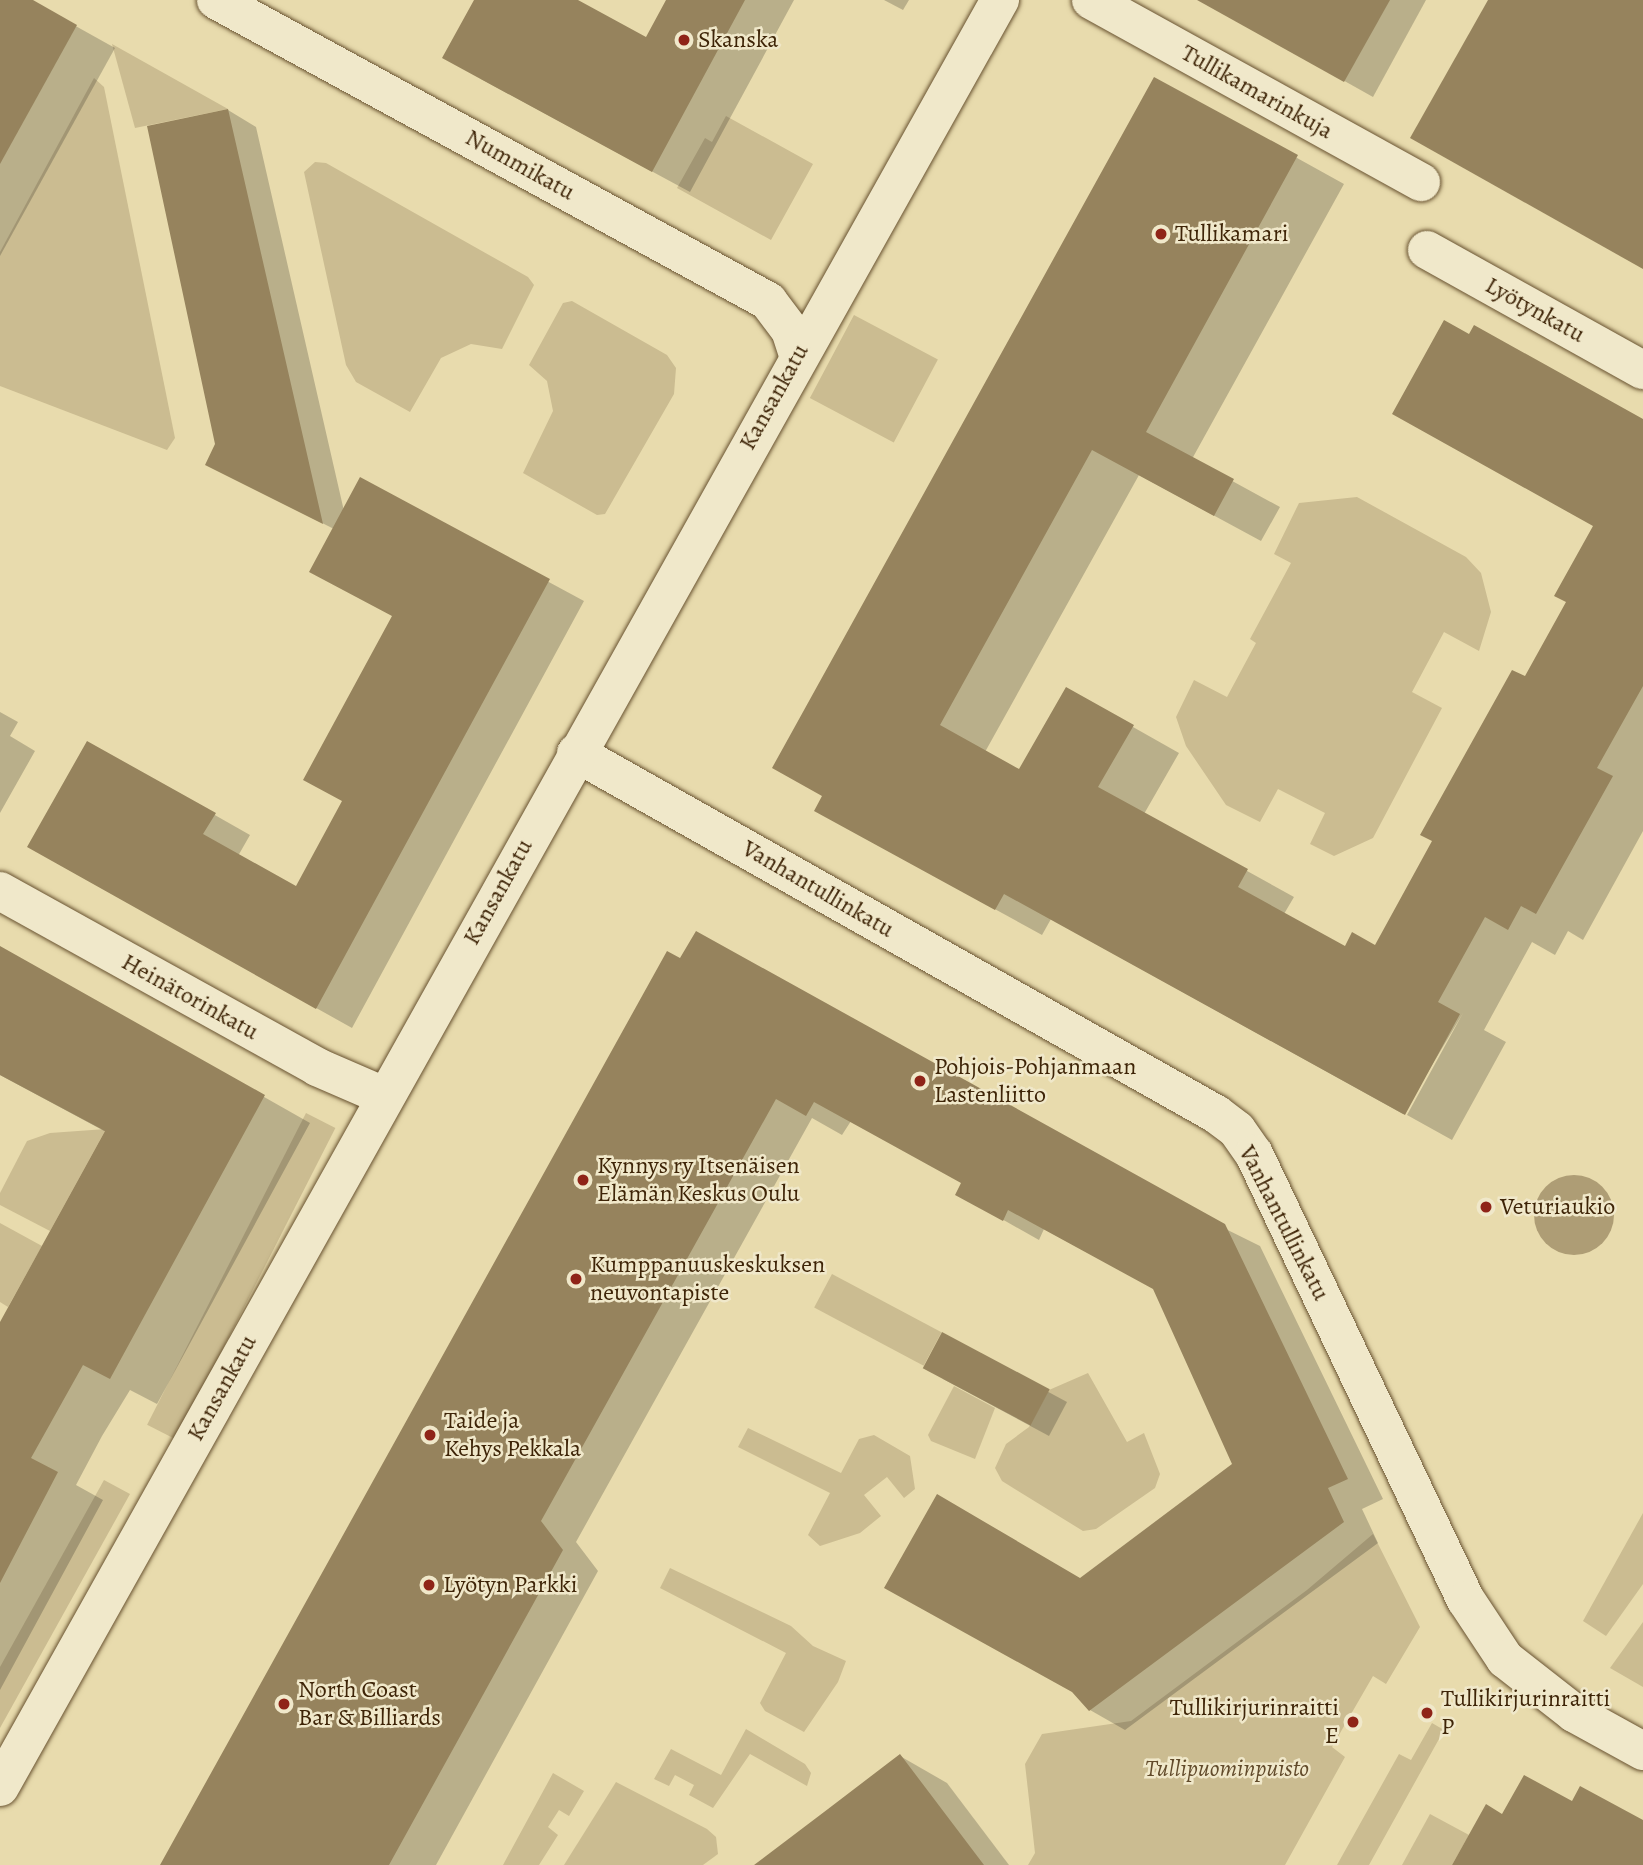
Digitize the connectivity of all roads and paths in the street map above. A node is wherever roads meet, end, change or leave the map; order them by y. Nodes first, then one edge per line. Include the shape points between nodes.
1 (216, 0) edge
2 (1000, 0) edge
3 (1093, 0) edge
4 (1422, 182) dead end
5 (1427, 250) dead end
6 (798, 354) junction
7 (1643, 370) edge
8 (576, 752) junction
9 (0, 891) edge
10 (384, 1096) junction
11 (1643, 1751) edge
12 (0, 1787) edge

1 - 6 street, Nummikatu via 768,301 790,330
2 - 6 street, Kansankatu
3 - 4 street, Tullikamarinkuja
5 - 7 street, Lyötynkatu
6 - 8 street, Kansankatu
8 - 10 street, Kansankatu
8 - 11 street, Vanhantullinkatu via 1237,1130 1254,1154 1466,1601 1506,1659 1574,1713
9 - 10 street, Heinätorinkatu via 317,1067
10 - 12 street, Kansankatu

